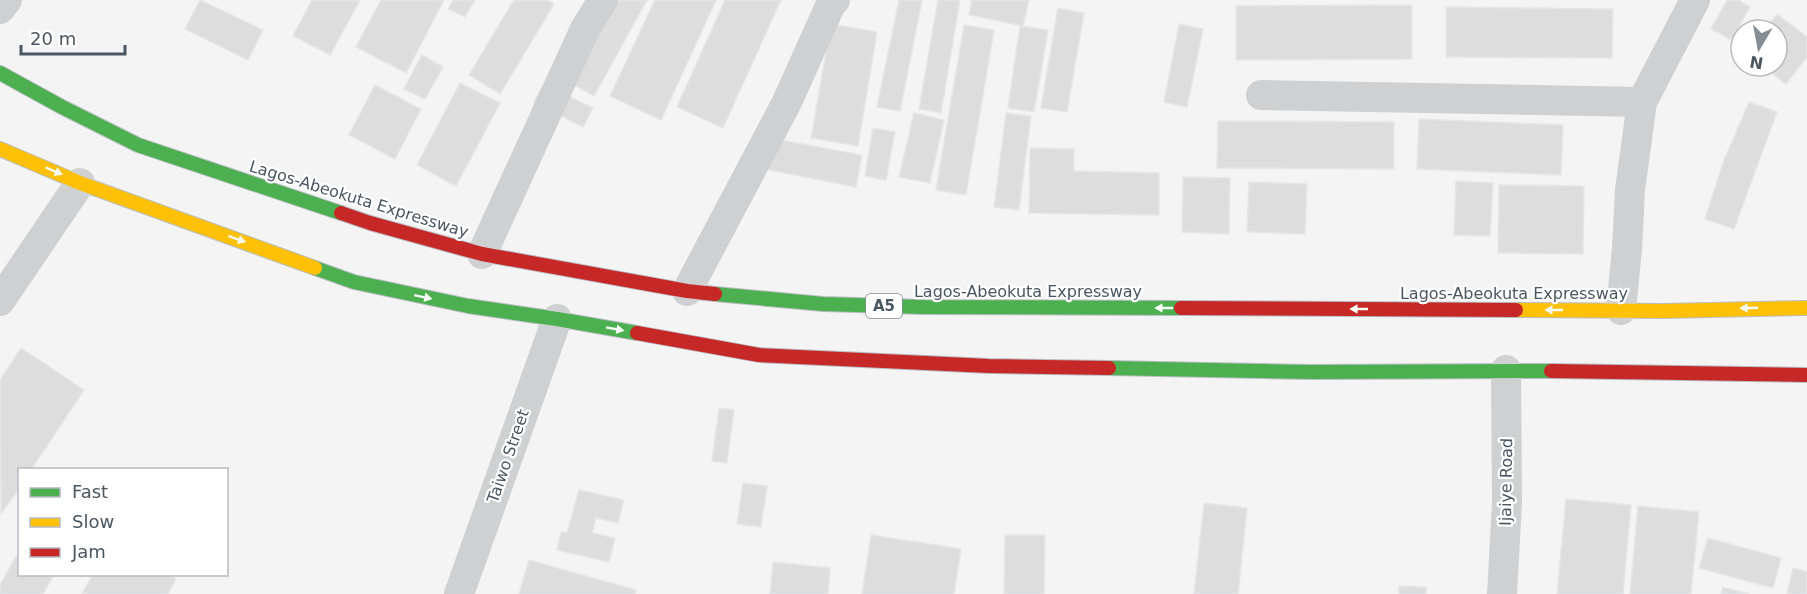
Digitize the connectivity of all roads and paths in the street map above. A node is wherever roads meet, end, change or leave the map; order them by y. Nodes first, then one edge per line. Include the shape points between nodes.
1 (7, 0) edge
2 (603, 0) edge
3 (836, 0) edge
4 (1695, 0) edge
5 (0, 9) edge
6 (0, 74) edge
7 (1260, 95) dead end
8 (1642, 102) junction
9 (0, 148) edge
10 (80, 183) junction
11 (482, 254) junction
12 (687, 291) junction
13 (0, 301) edge
14 (1807, 308) edge
15 (1621, 310) junction
16 (557, 319) junction
17 (1506, 370) junction
18 (1807, 375) edge
19 (459, 594) edge
20 (1502, 594) edge

1 - 5 street
2 - 11 street via 585,29
3 - 12 street
4 - 8 street
6 - 11 highway, Lagos-Abeokuta Expressway / A5 via 138,145 370,223
7 - 8 street
8 - 15 street via 1630,190
9 -> 10 highway
10 - 13 street
10 -> 16 highway via 354,282 468,306
11 - 12 highway, Lagos-Abeokuta Expressway / A5
15 -> 12 highway, Lagos-Abeokuta Expressway / A5 via 924,307
14 -> 15 highway, Lagos-Abeokuta Expressway / A5
16 -> 17 highway via 759,355 1001,366
16 - 19 street, Taiwo Street
17 - 18 highway
17 - 20 street, Ijaiye Road via 1507,503

